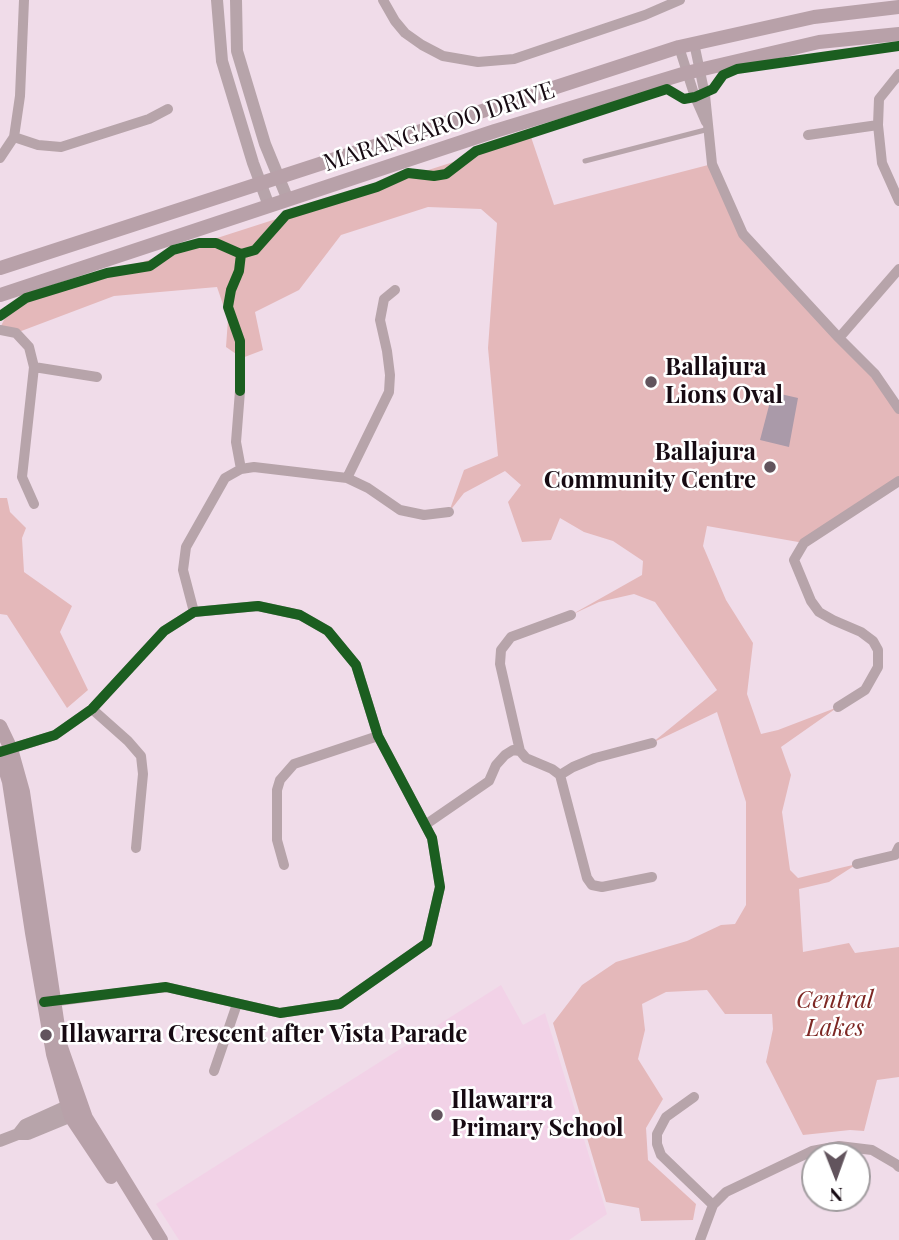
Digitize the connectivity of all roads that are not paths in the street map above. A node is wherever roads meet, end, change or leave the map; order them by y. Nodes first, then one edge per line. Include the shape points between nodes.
1 (24, 0) edge
2 (217, 0) edge
3 (236, 0) edge
4 (383, 0) edge
5 (680, 0) edge
6 (899, 7) edge
7 (899, 34) edge
8 (694, 43) junction
9 (679, 47) junction
10 (693, 72) junction
11 (899, 74) edge
12 (168, 109) dead end
13 (878, 125) junction
14 (709, 129) junction
15 (808, 135) dead end
16 (14, 137) junction
17 (0, 158) edge
18 (585, 161) dead end
19 (277, 177) junction
20 (260, 182) junction
21 (288, 200) junction
22 (899, 201) edge
23 (269, 206) junction
24 (0, 268) edge
25 (899, 269) edge
26 (395, 290) dead end
27 (0, 295) edge
28 (0, 330) edge
29 (839, 338) junction
30 (34, 367) junction
31 (97, 377) dead end
32 (240, 391) dead end
33 (899, 409) edge
34 (241, 469) junction
35 (347, 478) junction
36 (899, 481) edge
37 (34, 504) dead end
38 (449, 512) dead end
39 (194, 612) junction
40 (571, 615) dead end
41 (838, 706) dead end
42 (92, 709) junction
43 (0, 726) edge
44 (378, 736) junction
45 (652, 743) dead end
46 (4, 751) edge
47 (520, 751) junction
48 (560, 775) junction
49 (425, 825) junction
50 (899, 847) edge
51 (136, 848) dead end
52 (858, 864) dead end
53 (284, 865) dead end
54 (652, 877) dead end
55 (50, 1002) junction
56 (237, 1004) junction
57 (214, 1071) dead end
58 (694, 1097) dead end
59 (75, 1109) junction
60 (0, 1142) edge
61 (899, 1167) edge
62 (713, 1205) junction
63 (152, 1240) edge
64 (161, 1240) edge
65 (700, 1240) edge

1 - 16 street
2 - 20 street via 222,61
3 - 19 street via 237,51
4 - 5 street via 394,21 422,45 443,56 478,62 514,59
6 - 8 main road, MARANGAROO DRIVE via 814,17
7 - 10 main road, MARANGAROO DRIVE via 819,42
8 - 9 main road, MARANGAROO DRIVE
8 - 10 street
9 - 10 street
9 - 19 main road, MARANGAROO DRIVE
10 - 14 street via 705,94
10 - 21 main road, MARANGAROO DRIVE
11 - 13 street via 879,99
12 - 16 street via 61,147
13 - 15 street
13 - 22 street via 882,163
14 - 18 lane
14 - 29 street via 712,164 743,234
16 - 17 street
19 - 20 main road, MARANGAROO DRIVE
19 - 21 street
20 - 23 street
20 - 24 main road, MARANGAROO DRIVE
21 - 23 main road, MARANGAROO DRIVE
23 - 27 main road, MARANGAROO DRIVE
25 - 29 street
26 - 35 street via 384,299 380,320 389,392
28 - 30 street via 16,334 29,347
29 - 33 street via 875,374
30 - 31 street
30 - 37 street via 22,477
32 - 34 street via 236,442
34 - 35 street
34 - 39 street via 225,478 186,547 183,570
35 - 38 street via 400,510 424,515
36 - 41 street via 804,543 794,560 819,612 862,632 878,650 878,667 865,690
39 - 42 street via 164,631
39 - 44 street via 258,606 300,615 328,631 356,665
40 - 47 street via 511,637 501,650 500,664
42 - 46 street via 55,735
42 - 51 street via 141,756
43 - 46 main road
44 - 49 street
44 - 53 street via 309,757 285,772 277,801 277,840
45 - 48 street via 596,758
46 - 55 main road
47 - 48 street
47 - 49 street via 505,755 489,781
48 - 54 street via 592,885
49 - 56 street via 432,838 440,887 427,943 340,1004 280,1013
50 - 52 street via 895,855
55 - 56 street via 166,988
55 - 59 main road via 53,1054
56 - 57 street
58 - 62 street via 666,1117 657,1144 661,1155
59 - 60 street via 29,1134
59 - 63 main road
59 - 64 main road
61 - 62 street via 872,1150 839,1146 812,1151 726,1192
62 - 65 street

